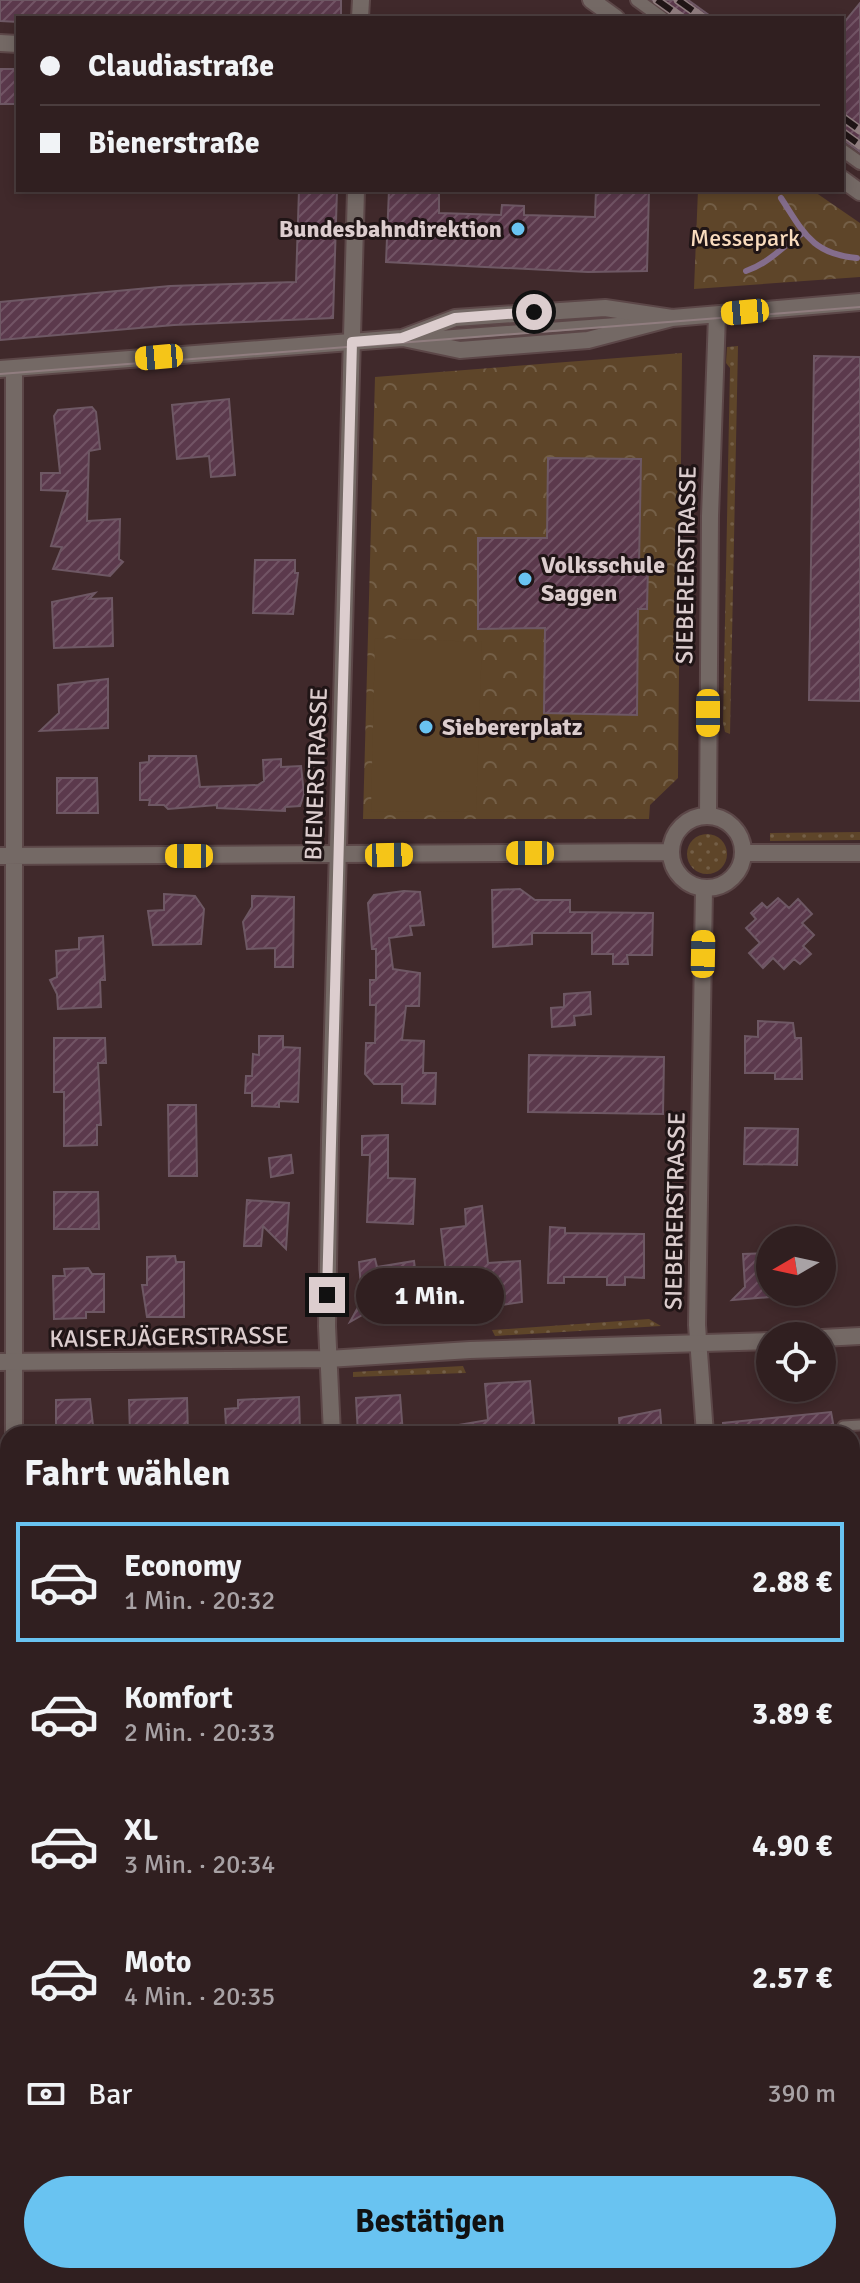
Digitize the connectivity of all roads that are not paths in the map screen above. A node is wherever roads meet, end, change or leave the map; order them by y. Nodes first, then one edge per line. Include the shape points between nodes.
1 (591, 0) edge
2 (637, 0) edge
3 (613, 16) edge
4 (659, 16) edge
5 (356, 192) edge
6 (860, 302) edge
7 (717, 315) junction
8 (672, 318) junction
9 (402, 338) junction
10 (352, 342) junction
11 (7, 369) edge
12 (708, 816) junction
13 (670, 852) junction
14 (743, 853) junction
15 (860, 853) edge
16 (8, 856) edge
17 (337, 856) junction
18 (704, 889) junction
19 (860, 1336) edge
20 (836, 1337) edge
21 (756, 1341) edge
22 (698, 1343) junction
23 (328, 1359) junction
24 (7, 1362) edge
25 (860, 1425) edge
26 (13, 1426) edge
27 (332, 1426) edge
28 (704, 1426) edge
29 (843, 1426) dead end

1 - 3 street
2 - 4 street
5 - 10 street, BIENERSTRASSE
6 - 7 street
7 - 8 street
7 - 12 street, SIEBERERSTRASSE
8 - 9 street via 588,340 460,350
8 - 9 street via 605,308 455,318
9 - 10 street
10 - 11 street
10 - 17 street, BIENERSTRASSE
11 - 16 street
12 - 13 street via 686,822
12 - 14 street via 737,832
13 - 17 street
13 - 18 street via 676,873
14 - 15 street
14 - 18 street via 741,865 726,883
16 - 17 street
16 - 24 street
17 - 23 street, BIENERSTRASSE
18 - 22 street, SIEBERERSTRASSE
19 - 20 street
21 - 22 street, KAISERJÄGERSTRASSE
22 - 23 street, KAISERJÄGERSTRASSE
22 - 28 street, SIEBERERSTRASSE
23 - 24 street, KAISERJÄGERSTRASSE
23 - 27 street, BIENERSTRASSE
24 - 26 street
25 - 29 lane

